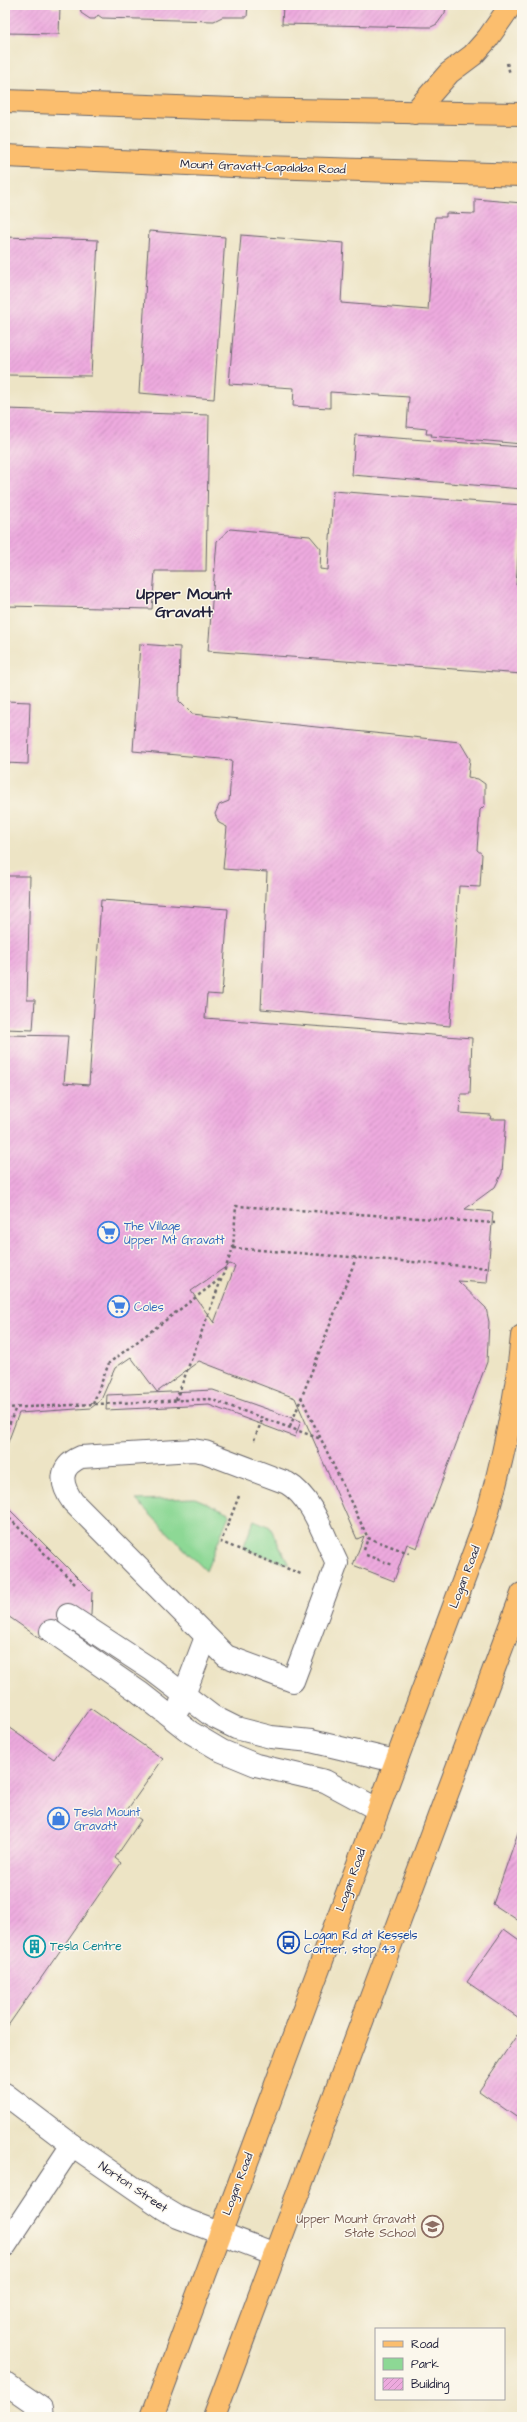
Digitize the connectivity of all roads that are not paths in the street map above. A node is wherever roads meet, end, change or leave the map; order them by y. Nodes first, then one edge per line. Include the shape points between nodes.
1 (511, 5) edge
2 (5, 101) edge
3 (414, 113) junction
4 (522, 114) edge
5 (5, 156) edge
6 (522, 175) edge
7 (522, 1336) edge
8 (522, 1594) edge
9 (68, 1615) dead end
10 (51, 1632) dead end
11 (206, 1637) junction
12 (184, 1695) junction
13 (174, 1721) junction
14 (395, 1761) junction
15 (377, 1809) junction
16 (5, 2094) edge
17 (72, 2145) junction
18 (219, 2233) junction
19 (5, 2246) edge
20 (275, 2254) junction
21 (5, 2384) edge
22 (36, 2411) edge
23 (152, 2417) edge
24 (214, 2417) edge

1 - 3 main road via 488,38 449,73
2 - 3 main road
3 - 4 main road
5 - 6 main road, Mount Gravatt-Capalaba Road
7 - 14 main road, Logan Road via 516,1396 486,1521
8 - 20 main road
9 - 12 street via 152,1670
10 - 13 street via 139,1692
11 - 11 street via 226,1656 293,1681 337,1563 306,1500 287,1483 205,1452 193,1450 96,1455 72,1461 63,1478 65,1491 73,1502
11 - 12 street
12 - 13 street
12 - 14 street via 212,1716 249,1732 311,1741
13 - 15 street via 222,1751 256,1765 325,1781
14 - 15 main road, Logan Road
15 - 18 main road, Logan Road
16 - 17 street, Norton Street
17 - 18 street, Norton Street via 163,2208
17 - 19 street
18 - 20 street, Norton Street
18 - 23 main road, Logan Road
20 - 24 main road
21 - 22 street

